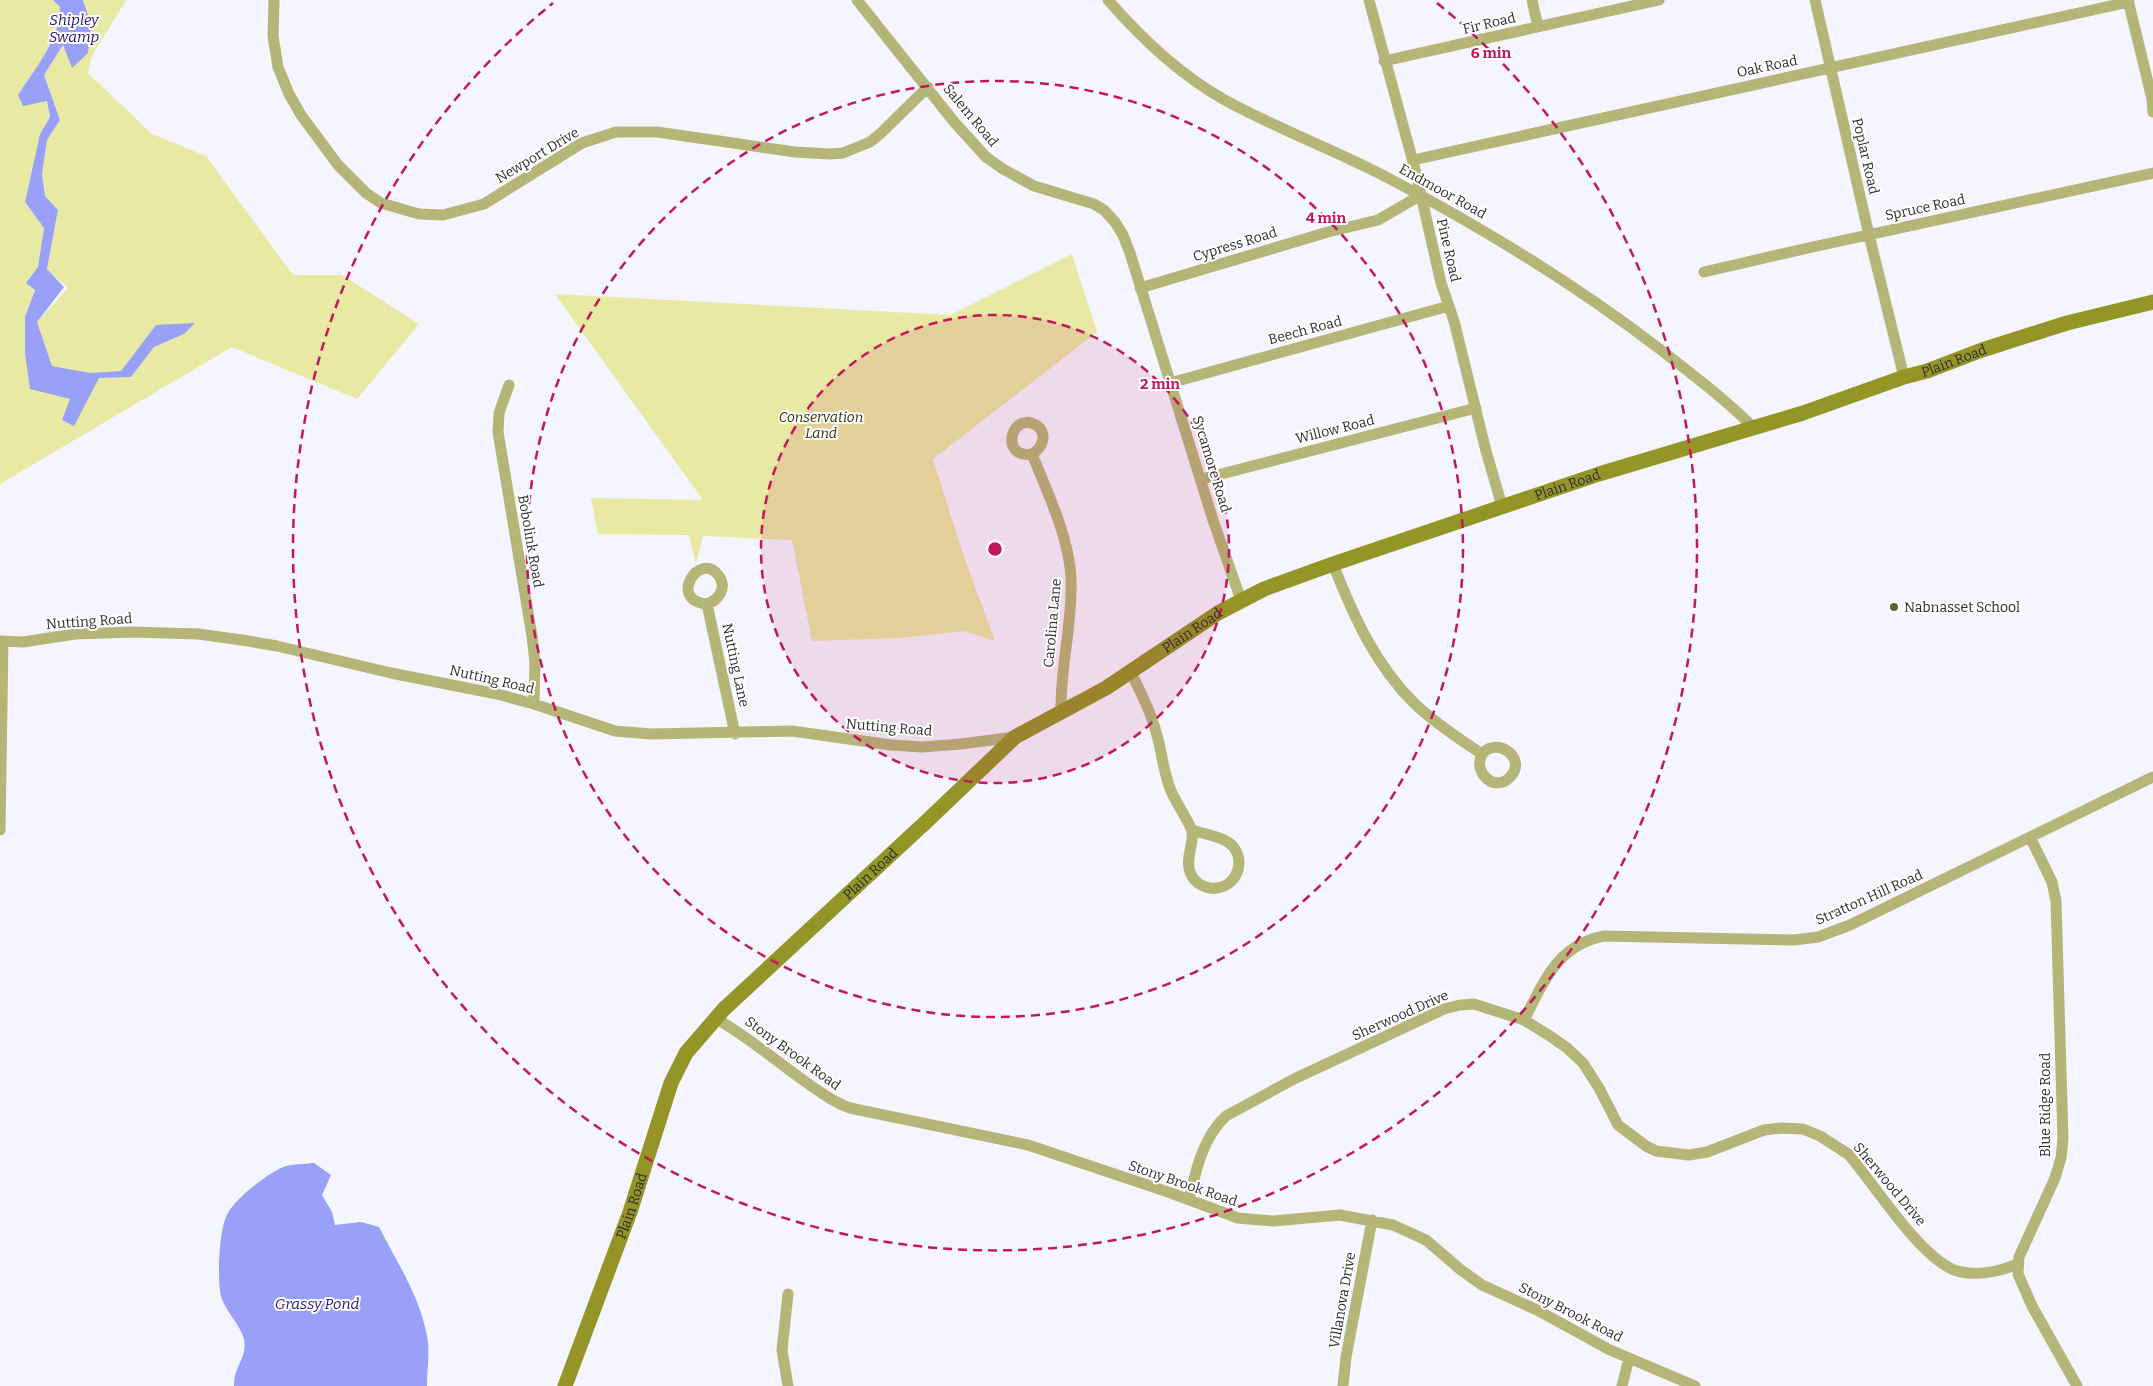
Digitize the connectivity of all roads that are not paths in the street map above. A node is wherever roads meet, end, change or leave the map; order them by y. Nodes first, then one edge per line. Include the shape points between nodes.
1 (274, 0) edge
2 (857, 0) edge
3 (1108, 0) edge
4 (1369, 0) edge
5 (1532, 0) edge
6 (1659, 0) edge
7 (1815, 0) edge
8 (2128, 1) edge
9 (1538, 27) junction
10 (1384, 61) junction
11 (1830, 68) junction
12 (928, 87) junction
13 (2153, 112) edge
14 (1412, 160) junction
15 (2153, 173) edge
16 (1421, 195) junction
17 (1094, 204) joint
18 (1869, 235) junction
19 (1704, 272) dead end
20 (1140, 288) junction
21 (2153, 302) edge
22 (1448, 306) junction
23 (1904, 377) junction
24 (1170, 383) junction
25 (509, 386) dead end
26 (1476, 408) junction
27 (1754, 428) junction
28 (1032, 454) dead end
29 (1202, 479) junction
30 (1502, 506) junction
31 (1333, 564) junction
32 (1241, 600) junction
33 (707, 604) dead end
34 (2, 641) edge
35 (1131, 672) junction
36 (534, 704) junction
37 (1061, 712) junction
38 (735, 734) junction
39 (1015, 737) junction
40 (978, 742) junction
41 (1482, 754) dead end
42 (991, 759) junction
43 (2153, 777) edge
44 (0, 830) edge
45 (1192, 830) junction
46 (2030, 837) junction
47 (715, 1018) junction
48 (1524, 1020) junction
49 (1189, 1200) junction
50 (1372, 1220) junction
51 (2017, 1264) junction
52 (788, 1294) dead end
53 (1629, 1358) junction
54 (565, 1386) edge
55 (788, 1386) edge
56 (1343, 1386) edge
57 (1622, 1386) edge
58 (1694, 1386) edge
59 (2077, 1386) edge

1 - 12 street, Newport Drive via 273,36 278,67 301,115 338,166 366,193 381,204 419,214 443,215 484,204 582,143 616,132 657,132 795,152 843,153 870,142
2 - 12 street, Salem Road
3 - 16 street, Endmoor Road via 1168,60 1223,99
4 - 10 street, Pine Road
5 - 9 street
6 - 9 street, Fir Road
7 - 11 street, Poplar Road
8 - 11 street, Oak Road
8 - 13 street
9 - 10 street, Fir Road
10 - 14 street, Pine Road
11 - 14 street, Oak Road
11 - 18 street, Poplar Road
12 - 17 street, Salem Road via 973,144 1002,169 1034,186
14 - 16 street, Pine Road
15 - 18 street, Spruce Road
16 - 20 street, Cypress Road via 1378,220
16 - 22 street, Pine Road
16 - 27 street, Endmoor Road via 1565,281 1628,325 1716,393
17 - 20 street, Sycamore Road via 1115,222 1123,235
18 - 19 street, Spruce Road
18 - 23 street, Poplar Road
20 - 24 street, Sycamore Road
21 - 23 main road, Plain Road via 2067,323
22 - 24 street, Beech Road
22 - 26 street, Pine Road
23 - 27 main road, Plain Road
24 - 29 street, Sycamore Road
25 - 36 street, Bobolink Road via 499,413 498,432 532,636
26 - 29 street, Willow Road
26 - 30 street, Pine Road
27 - 30 main road, Plain Road
28 - 37 street, Carolina Lane via 1052,503 1070,566 1071,592
29 - 32 street, Sycamore Road
30 - 31 main road, Plain Road
31 - 32 main road, Plain Road
31 - 41 street via 1359,624 1391,677 1427,715
32 - 35 main road, Plain Road
33 - 38 street, Nutting Lane
34 - 36 street, Nutting Road via 23,642 102,632 198,634 277,646
34 - 44 street
35 - 37 main road, Plain Road
35 - 45 street via 1153,720 1171,791
36 - 38 street, Nutting Road via 615,731
37 - 39 main road, Plain Road
38 - 40 street, Nutting Road via 792,731 922,747
39 - 40 street, Nutting Road
39 - 42 main road, Plain Road
40 - 42 street
42 - 47 main road, Plain Road
43 - 46 street, Stratton Hill Road
45 - 45 street via 1227,842 1236,852 1238,872 1224,887 1210,888 1193,878 1188,865
46 - 48 street, Stratton Hill Road via 1850,925 1818,937 1786,940 1604,936 1584,941 1567,952 1556,965
46 - 51 street, Blue Ridge Road via 2052,882 2056,901 2062,1139 2055,1178
47 - 49 street, Stony Brook Road via 836,1103 1028,1145
47 - 54 main road, Plain Road via 686,1054 671,1083 630,1212
48 - 49 street, Sherwood Drive via 1474,1004 1444,1009 1242,1106 1218,1124 1209,1138 1195,1173
48 - 51 street, Sherwood Drive via 1567,1048 1583,1063 1618,1125 1656,1151 1689,1154 1726,1146 1764,1130 1803,1129 1834,1143 1848,1154 1932,1257 1960,1272 2005,1270
49 - 50 street, Stony Brook Road via 1250,1220 1340,1215
50 - 53 street, Stony Brook Road via 1414,1233 1482,1285 1538,1310
50 - 56 street, Villanova Drive
51 - 59 street via 2032,1306
52 - 55 street via 782,1350
53 - 57 street
53 - 58 street, Stony Brook Road

